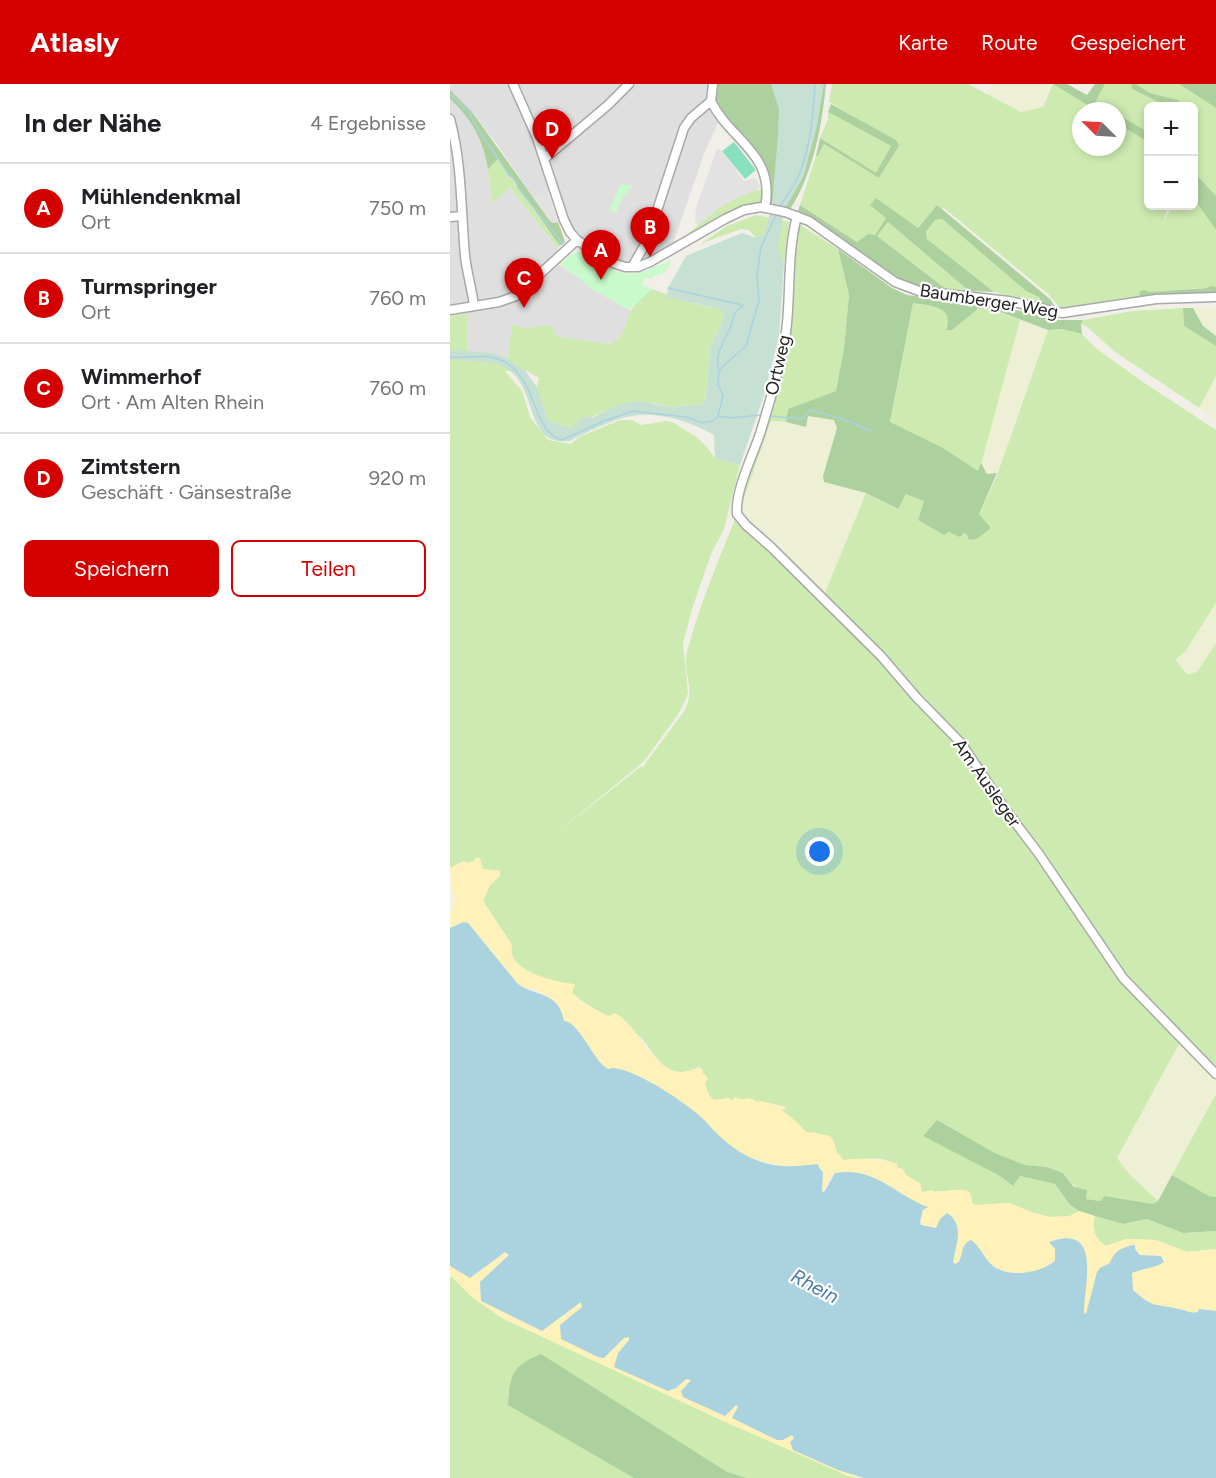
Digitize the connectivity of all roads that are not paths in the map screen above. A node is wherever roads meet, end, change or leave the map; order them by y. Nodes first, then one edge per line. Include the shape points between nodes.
1 (513, 84) edge
2 (629, 84) edge
3 (713, 84) edge
4 (711, 102) junction
5 (450, 119) edge
6 (544, 159) junction
7 (767, 208) junction
8 (462, 216) junction
9 (797, 216) junction
10 (450, 217) edge
11 (577, 240) junction
12 (632, 267) junction
13 (1216, 297) edge
14 (474, 306) junction
15 (450, 310) edge
16 (737, 511) joint
17 (1216, 1074) edge

1 - 6 street
2 - 6 street
3 - 4 street
4 - 7 street via 720,118 757,158 768,189
4 - 12 street via 684,128 647,241
5 - 8 street
6 - 11 street via 566,225
7 - 9 street, Baumberger Weg
7 - 12 street via 735,214 650,262
8 - 10 street
8 - 14 street
9 - 13 street, Baumberger Weg via 813,223 895,282 919,291 1002,300 1062,313 1138,301
9 - 16 street, Ortweg via 783,353
11 - 12 street via 614,264
11 - 14 street via 516,296
14 - 15 street
16 - 17 street, Am Ausleger via 740,519 868,643 961,742 1117,971

